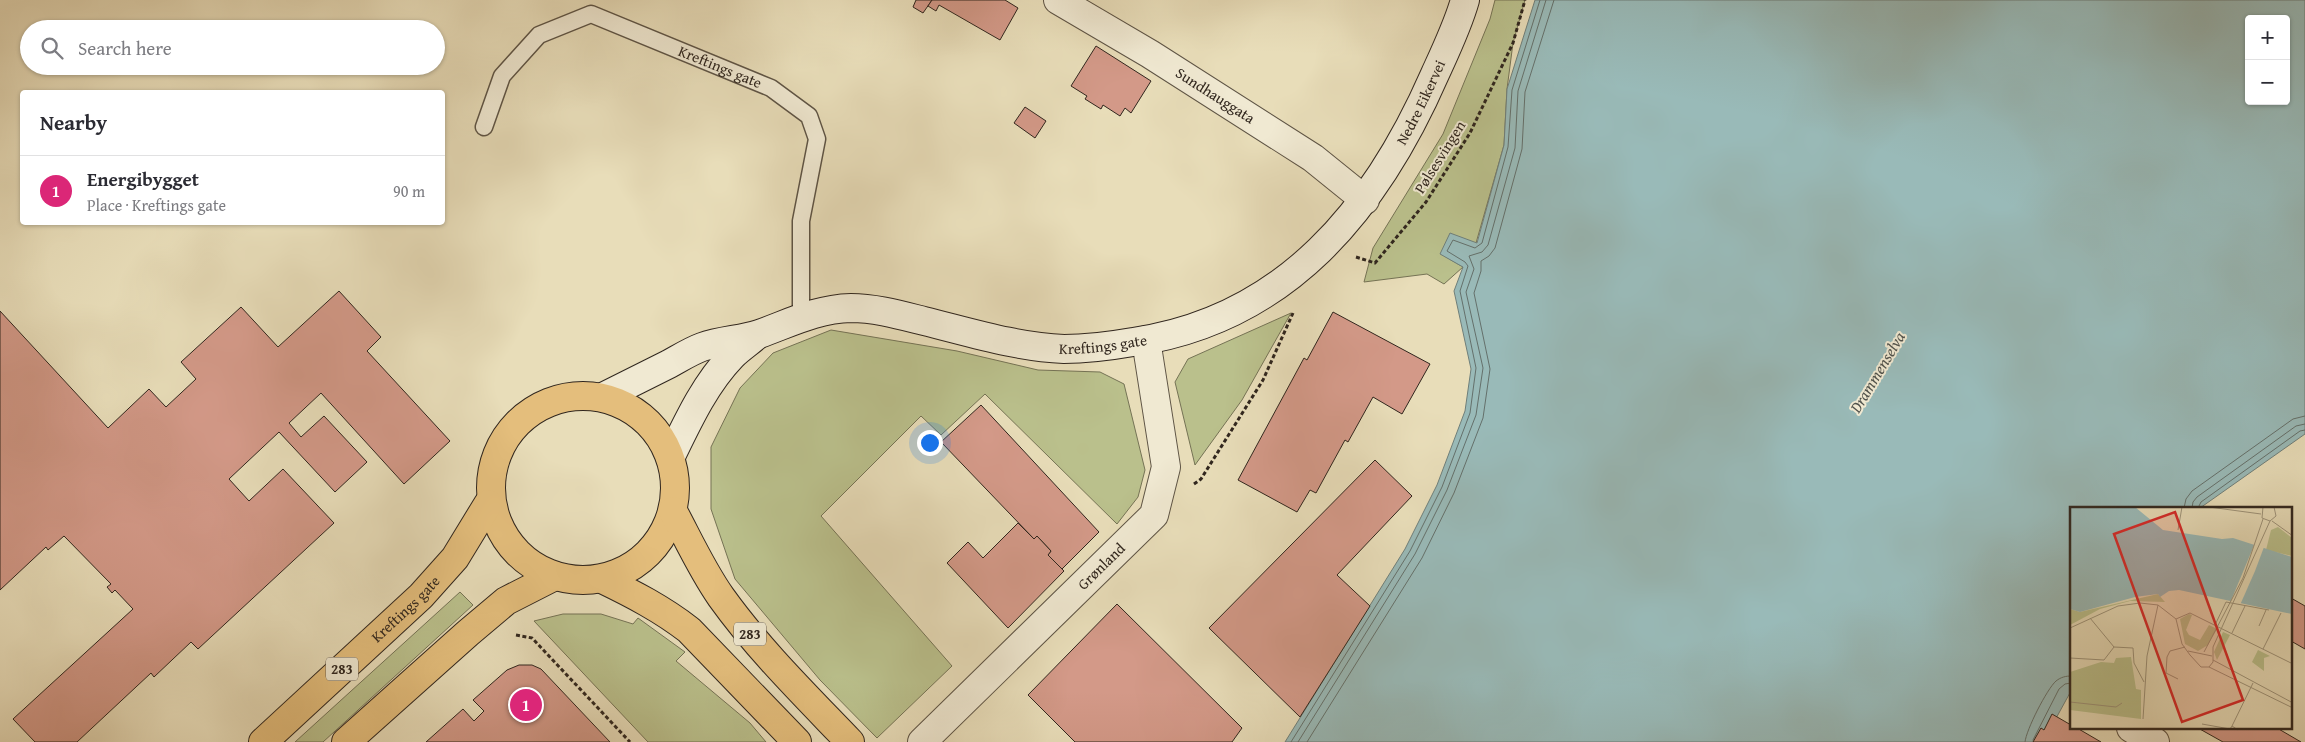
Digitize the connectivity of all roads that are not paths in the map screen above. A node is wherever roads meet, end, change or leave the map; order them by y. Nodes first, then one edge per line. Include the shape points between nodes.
1 (1058, 0) edge
2 (1465, 0) edge
3 (484, 127) dead end
4 (1364, 200) junction
5 (801, 316) junction
6 (758, 334) junction
7 (1146, 340) junction
8 (603, 397) junction
9 (671, 456) junction
10 (488, 504) junction
11 (673, 511) junction
12 (555, 576) junction
13 (602, 579) junction
14 (2134, 730) edge
15 (927, 740) edge
16 (262, 742) edge
17 (346, 742) edge
18 (797, 742) edge
19 (850, 742) edge
20 (2155, 742) edge

1 - 4 main road, Sundhauggata via 1150,54 1313,158
2 - 4 main road, Nedre Eikervei via 1422,103 1393,157
3 - 5 lane, Kreftings gate via 502,76 539,35 591,14 771,88 809,116 817,139 801,221
4 - 7 main road, Kreftings gate via 1323,247 1291,276 1254,300 1189,330
5 - 6 main road, Kreftings gate
5 - 7 main road, Kreftings gate via 849,308 874,309 998,339 1062,349
6 - 8 main road, Kreftings gate via 702,347
6 - 9 main road, Kreftings gate via 732,356 710,385
7 - 15 main road, Grønland via 1166,467 1154,515
8 - 9 main road, 283 via 638,413 659,433
8 - 10 main road, 283 via 565,398 543,405 518,422 500,447
9 - 11 main road, 283 via 676,479
10 - 12 main road, 283 via 498,530 510,547 529,564
10 - 16 main road, Kreftings gate / 283 via 455,558 421,596
11 - 13 main road, 283 via 655,544 636,564
11 - 19 main road, 283 via 708,576 737,619
12 - 13 main road, 283
12 - 17 main road via 506,601
13 - 18 main road, 283 via 650,604 689,630
14 - 20 main road

